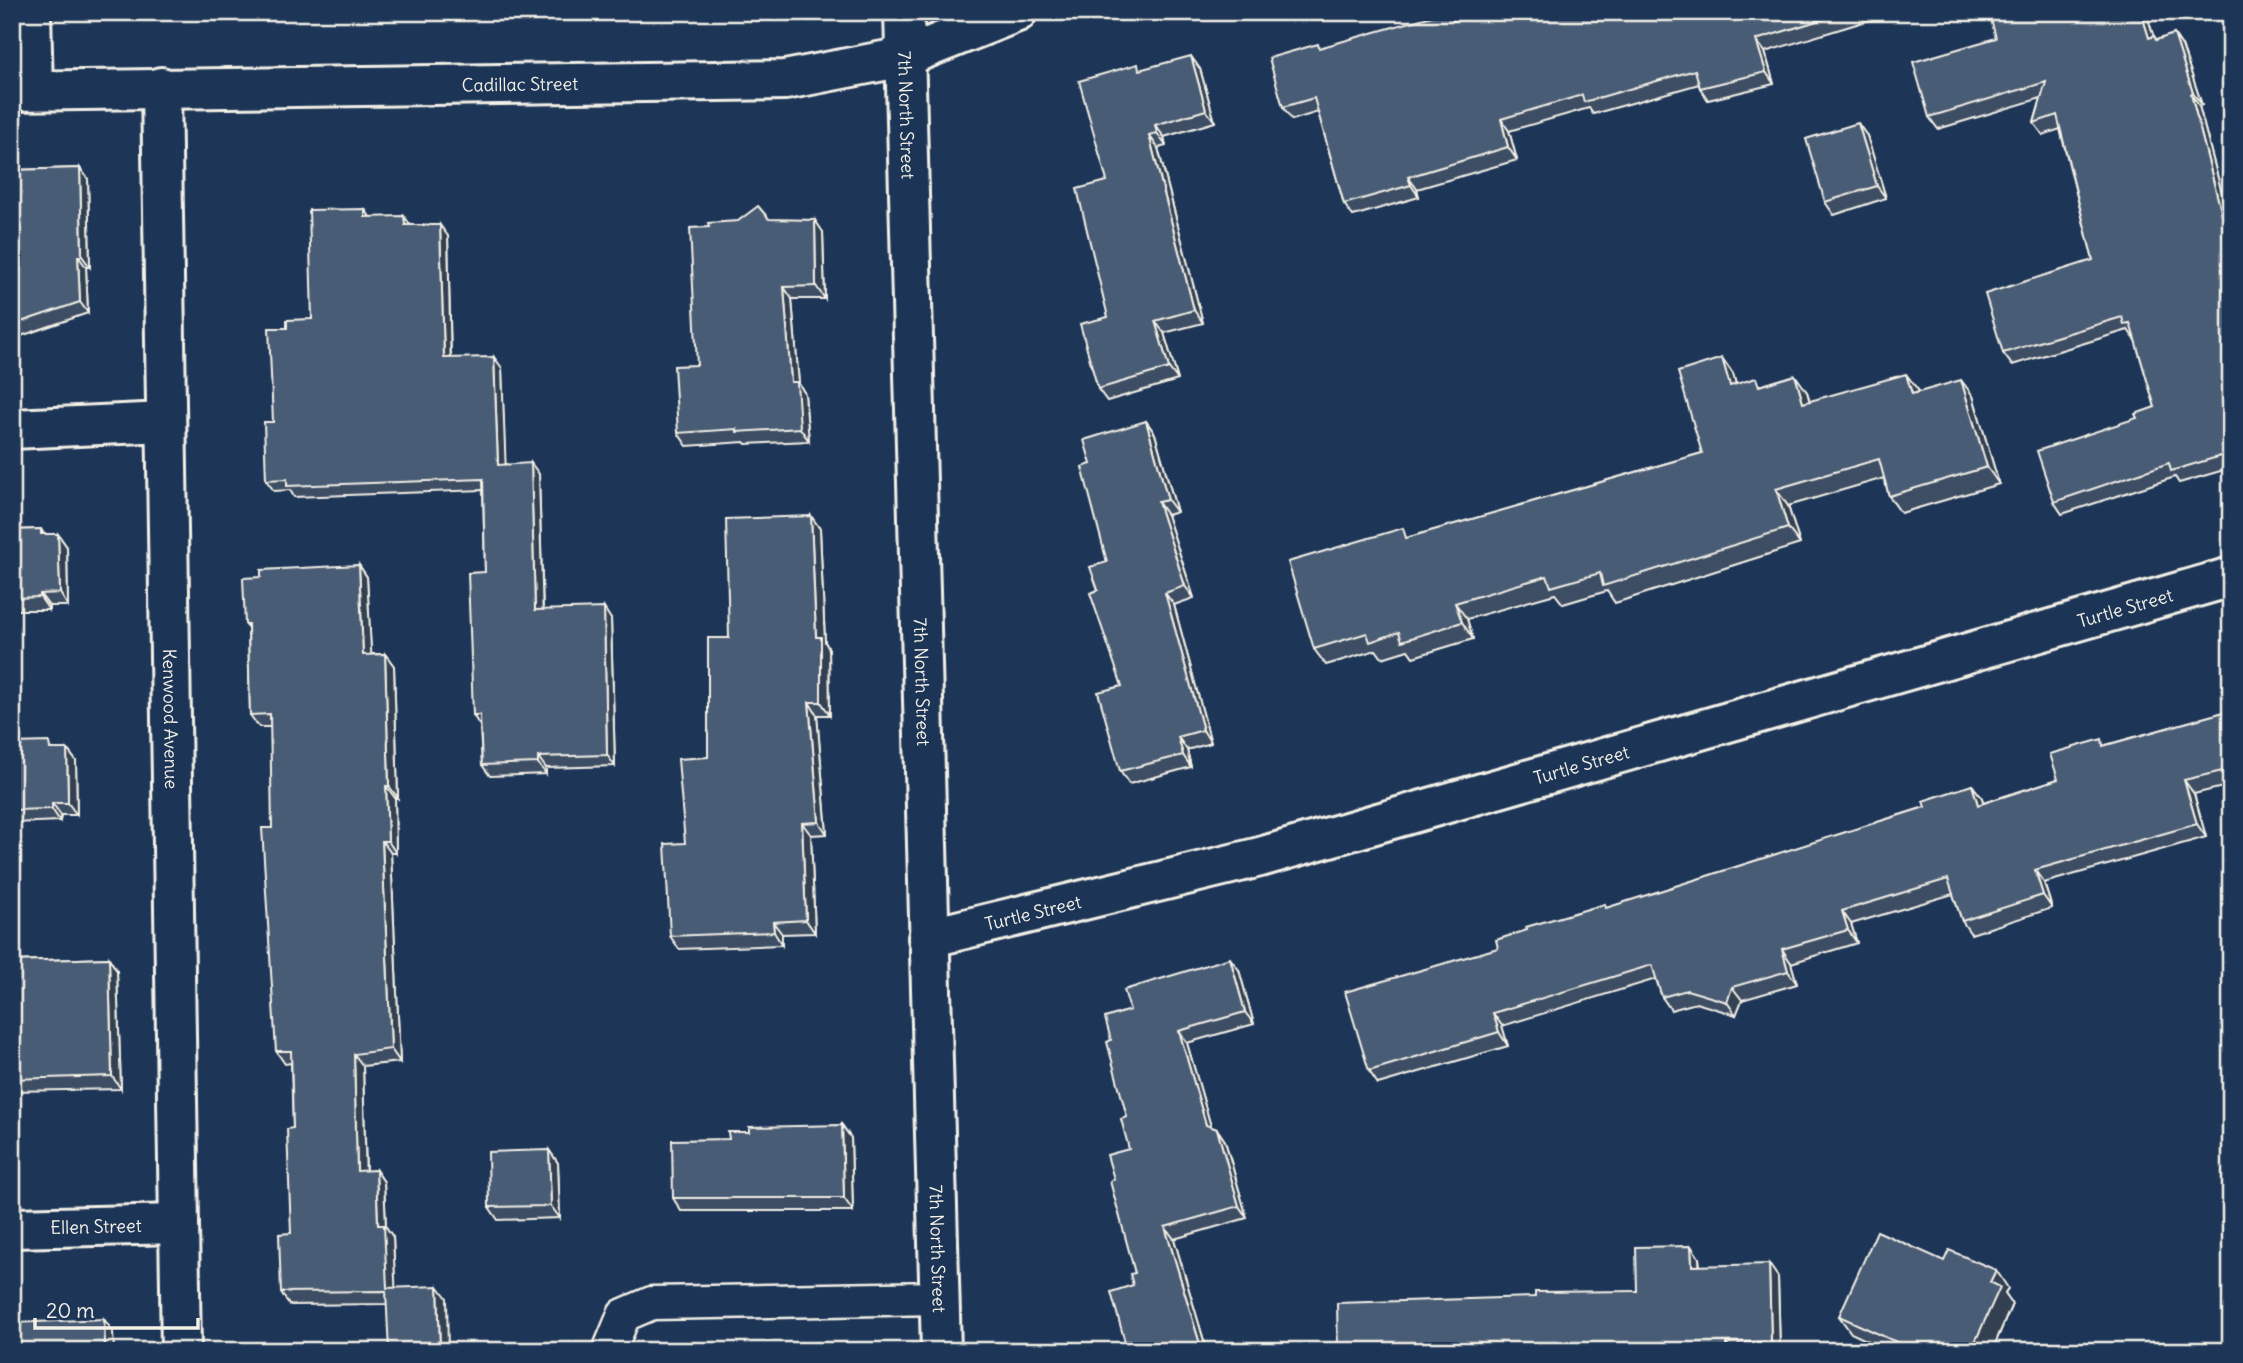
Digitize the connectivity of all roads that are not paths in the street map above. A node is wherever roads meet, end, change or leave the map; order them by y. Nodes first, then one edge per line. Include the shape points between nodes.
1 (31, 12) edge
2 (904, 12) edge
3 (1017, 12) edge
4 (904, 57) junction
5 (161, 87) junction
6 (23, 90) edge
7 (166, 422) junction
8 (12, 429) edge
9 (2231, 577) edge
10 (928, 938) junction
11 (179, 1224) junction
12 (12, 1228) edge
13 (940, 1298) junction
14 (181, 1351) edge
15 (609, 1351) edge
16 (941, 1351) edge

1 - 6 street
2 - 4 street, 7th North Street
3 - 4 street, Cadillac Street
4 - 5 street, Cadillac Street via 785,80
4 - 10 street, 7th North Street
5 - 6 street, Cadillac Street
5 - 7 street, Kenwood Avenue
7 - 8 street
7 - 11 street, Kenwood Avenue
9 - 10 street, Turtle Street via 1260,857
10 - 13 street, 7th North Street
11 - 12 street, Ellen Street
11 - 14 street, Kenwood Avenue
13 - 15 lane via 652,1303 624,1315
13 - 16 street, 7th North Street

